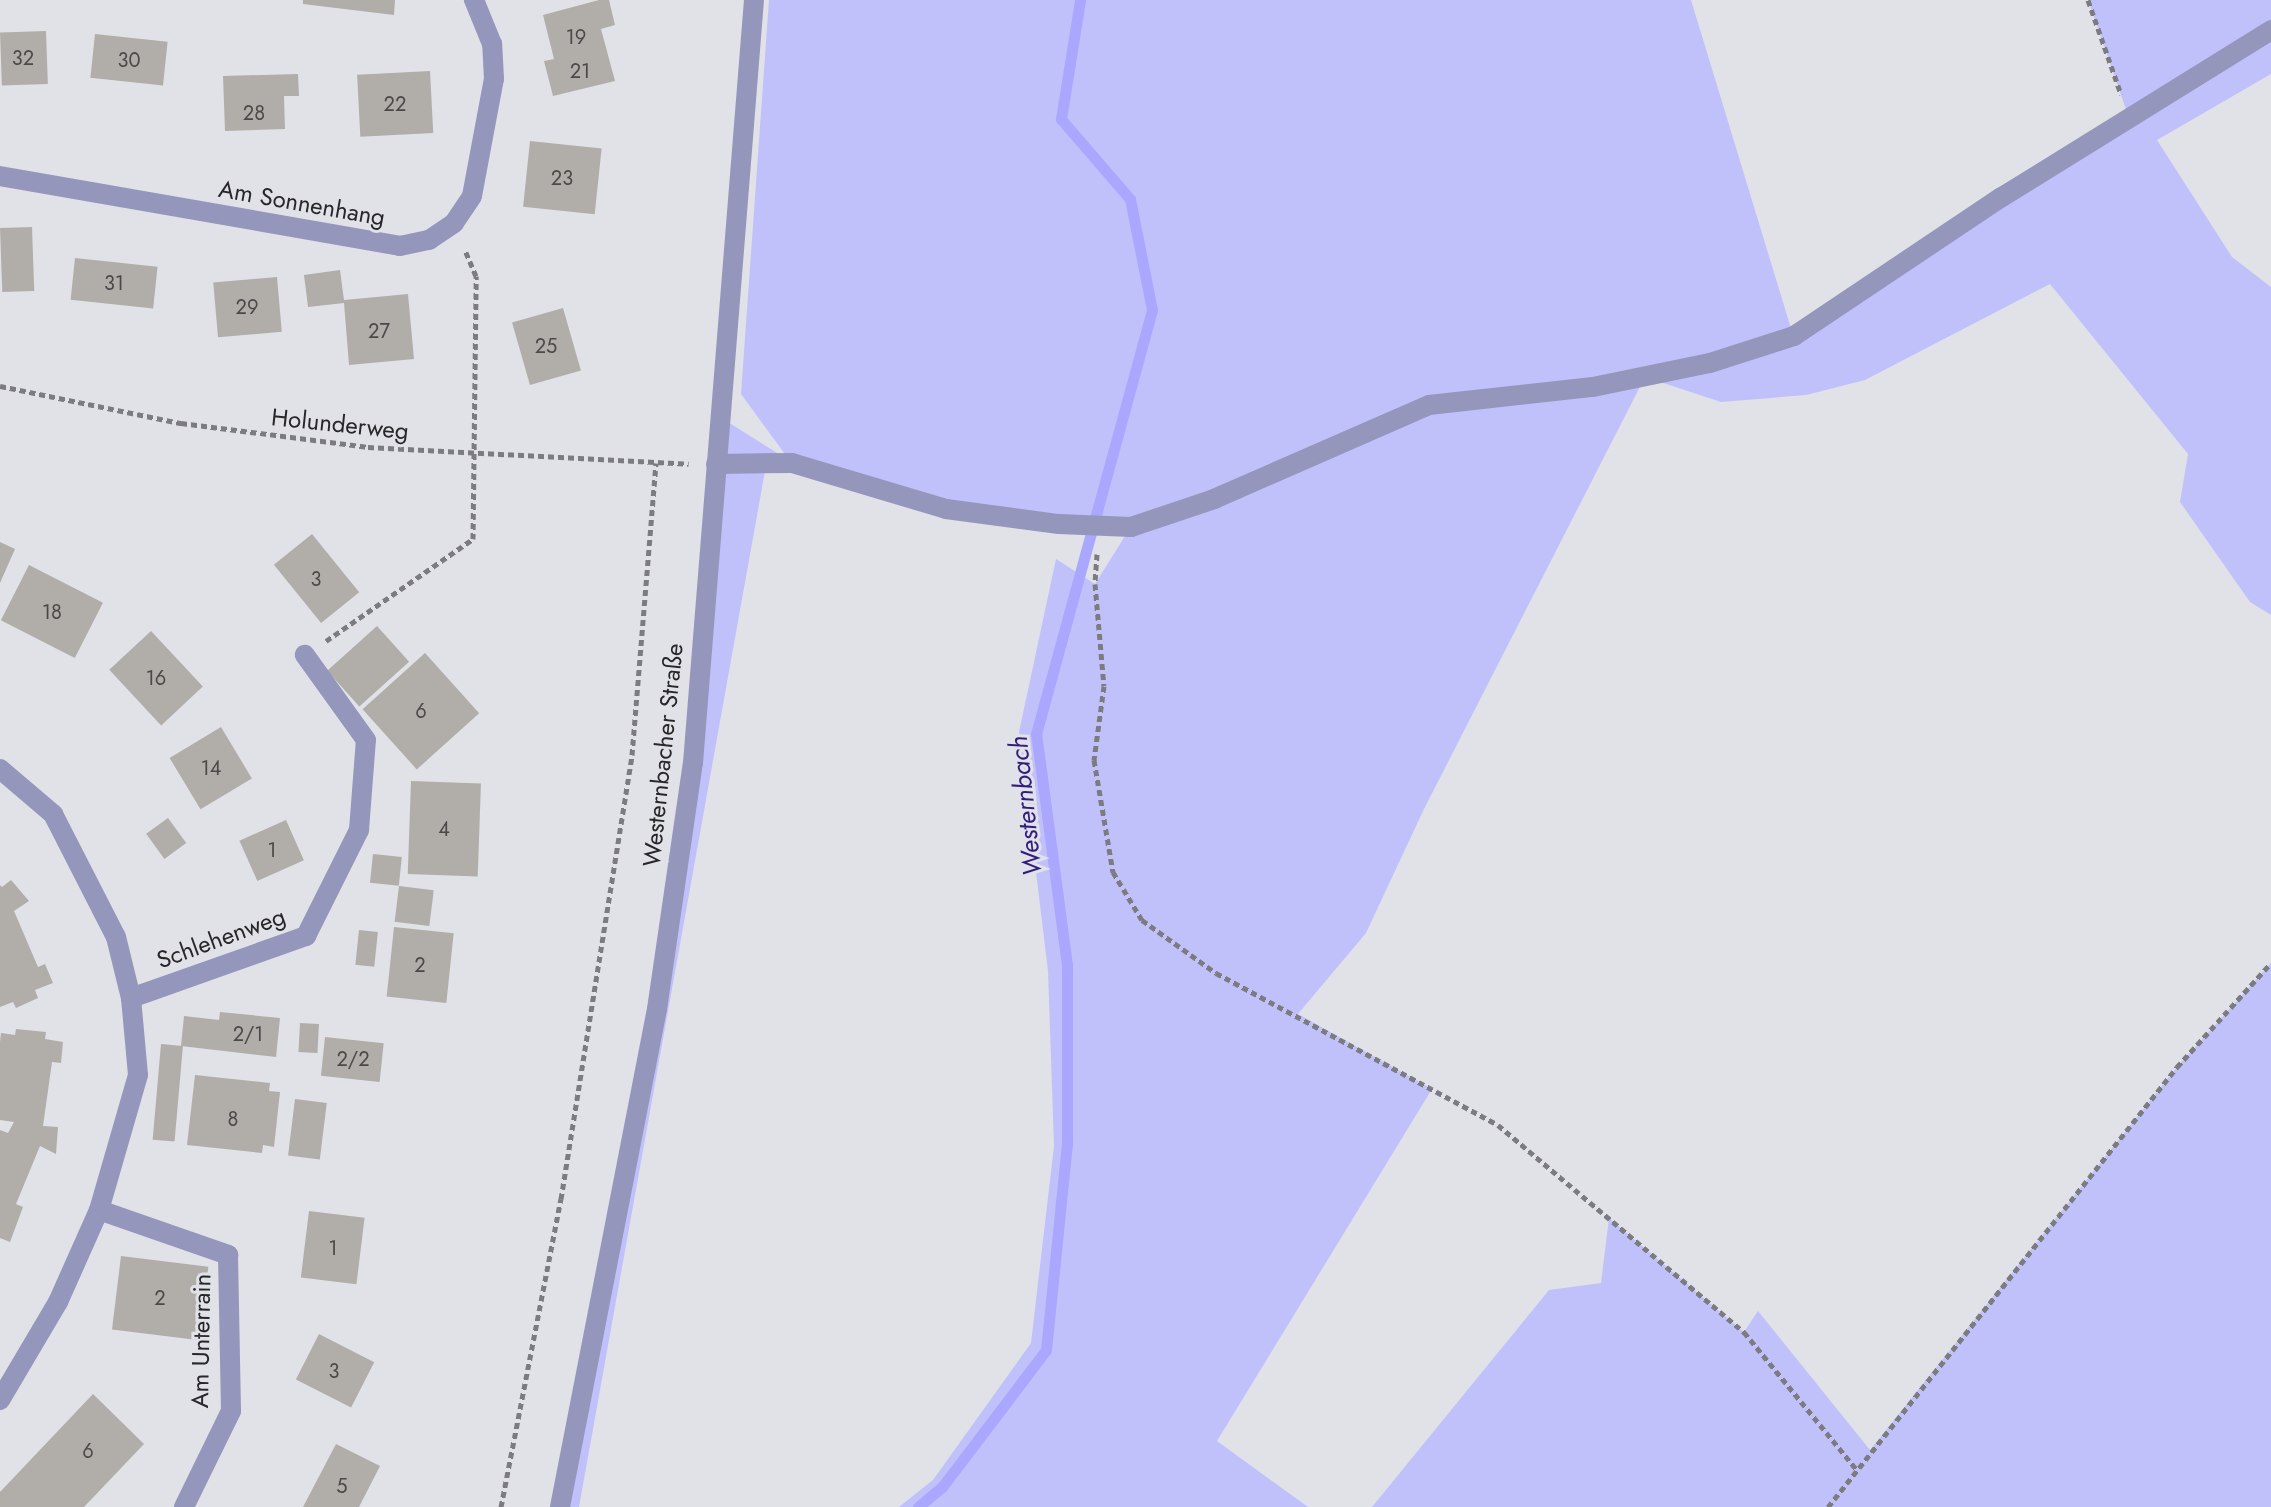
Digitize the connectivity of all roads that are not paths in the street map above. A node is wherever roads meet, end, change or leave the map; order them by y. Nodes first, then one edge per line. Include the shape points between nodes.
1 (474, 0) edge
2 (754, 0) edge
3 (2271, 30) edge
4 (0, 176) edge
5 (716, 464) junction
6 (305, 655) road end
7 (0, 769) edge
8 (131, 998) junction
9 (99, 1210) junction
10 (0, 1400) edge
11 (184, 1507) edge
12 (560, 1507) edge

1 - 4 street, Am Sonnenhang via 492,44 494,79 472,196 454,223 429,240 400,246
2 - 5 street, Westernbacher Straße
3 - 5 street via 1794,336 1710,363 1593,387 1429,405 1214,499 1131,527 946,509 792,463
5 - 12 street, Westernbacher Straße via 693,763 657,1009
6 - 8 street, Schlehenweg via 366,740 359,830 306,936
7 - 8 street via 53,814 116,937
8 - 9 street via 138,1075
9 - 10 street via 58,1302
9 - 11 street, Am Unterrain via 228,1255 231,1411

